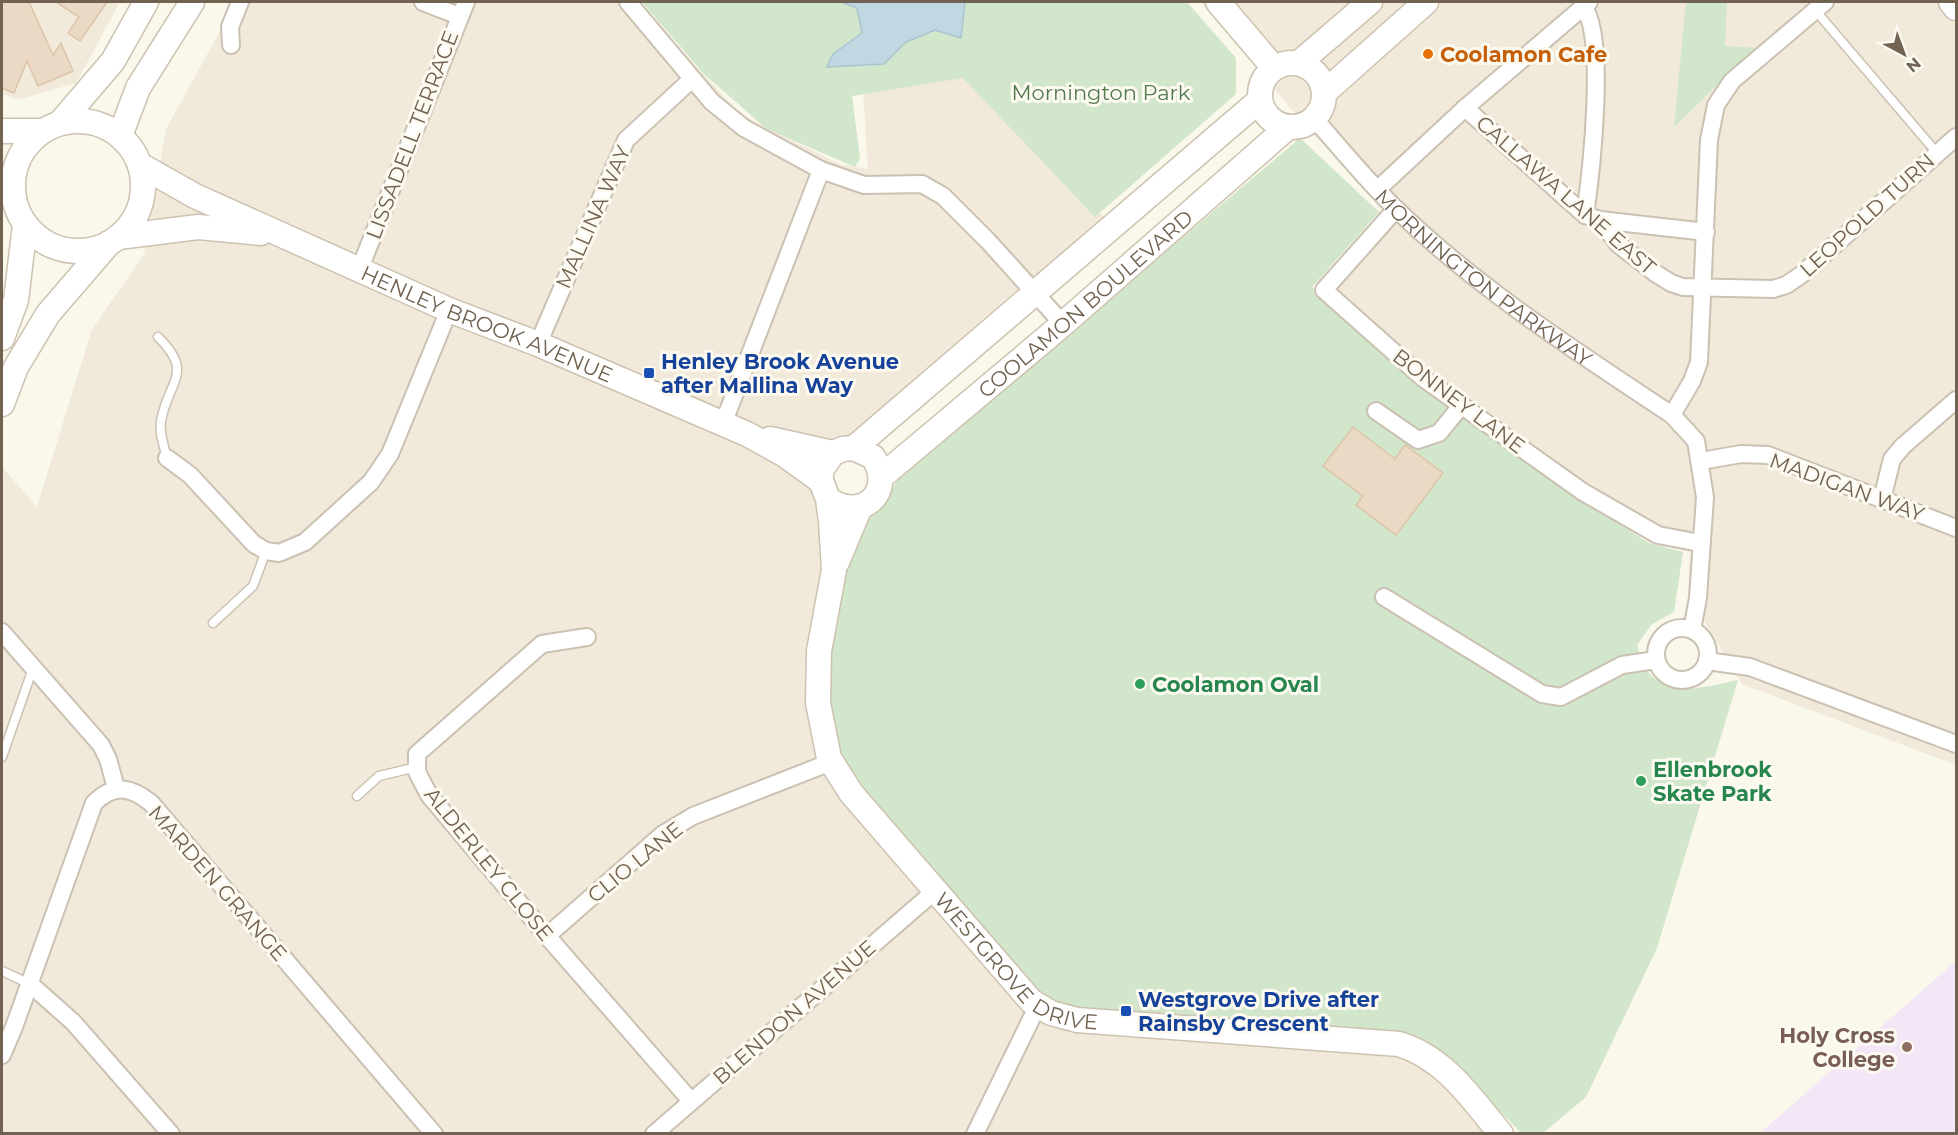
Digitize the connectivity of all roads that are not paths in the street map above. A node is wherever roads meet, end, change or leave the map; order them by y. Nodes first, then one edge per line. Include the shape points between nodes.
1 (146, 2) edge
2 (192, 2) edge
3 (240, 2) edge
4 (423, 2) edge
5 (628, 2) edge
6 (1218, 2) edge
7 (1370, 2) edge
8 (1426, 2) edge
9 (1952, 2) edge
10 (1586, 4) edge
11 (1820, 6) edge
12 (1956, 8) edge
13 (462, 9) edge
14 (231, 45) dead end
15 (1299, 63) junction
16 (1274, 68) junction
17 (692, 79) junction
18 (1325, 92) junction
19 (1260, 100) junction
20 (1465, 108) junction
21 (1314, 118) junction
22 (51, 127) junction
23 (1288, 127) junction
24 (2, 130) edge
25 (120, 136) junction
26 (1956, 137) edge
27 (1937, 153) junction
28 (140, 165) junction
29 (821, 170) junction
30 (1378, 189) junction
31 (7, 195) edge
32 (1396, 209) junction
33 (1593, 218) junction
34 (25, 225) junction
35 (1706, 232) junction
36 (113, 240) junction
37 (296, 240) junction
38 (360, 268) junction
39 (1702, 288) junction
40 (1035, 292) junction
41 (449, 310) junction
42 (1063, 324) junction
43 (158, 337) dead end
44 (2, 338) edge
45 (538, 344) junction
46 (1956, 400) edge
47 (2, 404) edge
48 (1461, 406) junction
49 (1376, 411) dead end
50 (1672, 415) junction
51 (723, 424) junction
52 (747, 434) junction
53 (844, 450) junction
54 (167, 458) joint
55 (1701, 461) junction
56 (881, 477) junction
57 (824, 490) junction
58 (1882, 499) junction
59 (860, 507) junction
60 (1956, 528) edge
61 (1700, 543) junction
62 (266, 550) junction
63 (834, 570) junction
64 (1384, 597) dead end
65 (213, 623) dead end
66 (1692, 630) junction
67 (2, 632) edge
68 (587, 638) dead end
69 (1656, 660) junction
70 (1707, 661) junction
71 (33, 668) junction
72 (1956, 744) edge
73 (2, 757) edge
74 (831, 762) junction
75 (417, 767) junction
76 (116, 788) junction
77 (357, 796) dead end
78 (935, 891) junction
79 (547, 936) junction
80 (2, 971) edge
81 (30, 984) junction
82 (1038, 1005) junction
83 (2, 1055) edge
84 (692, 1101) junction
85 (171, 1134) edge
86 (434, 1134) edge
87 (654, 1134) edge
88 (975, 1134) edge
89 (1501, 1134) edge

1 - 22 street via 113,61
2 - 25 street via 138,88
3 - 14 street via 230,27
4 - 13 street
5 - 17 street
6 - 16 street
7 - 15 street
8 - 18 street
9 - 12 street
10 - 20 street
10 - 33 street via 1593,25 1595,56 1590,183
11 - 27 lane
11 - 35 street via 1732,81 1716,105 1709,140
13 - 38 street, LISSADELL TERRACE
15 - 16 street
15 - 18 street via 1314,71
16 - 19 street via 1262,82
17 - 29 street via 712,102 744,128
17 - 45 street, MALLINA WAY via 626,140
18 - 21 street
19 - 23 street via 1267,115
19 - 40 street, COOLAMON BOULEVARD
20 - 30 street
20 - 33 street, CALLAWA LANE EAST
21 - 23 street
21 - 30 street, MORNINGTON PARKWAY
22 - 24 street
22 - 25 street via 81,120 102,125
22 - 31 street via 27,144 17,161
23 - 42 street, COOLAMON BOULEVARD
25 - 28 street
26 - 27 street, LEOPOLD TURN
27 - 39 street, LEOPOLD TURN via 1786,285 1755,291
28 - 36 street via 140,204 132,222
28 - 37 street, HENLEY BROOK AVENUE via 195,196
29 - 40 street via 864,184 922,184 943,196
29 - 51 street
30 - 32 street, MORNINGTON PARKWAY
31 - 34 street
32 - 48 street, BONNEY LANE via 1324,290 1423,378
32 - 50 street, MORNINGTON PARKWAY via 1557,339
33 - 35 street
33 - 39 street, CALLAWA LANE EAST via 1618,244 1671,284
34 - 36 street via 46,243 72,251 91,250
34 - 44 street via 16,300
35 - 39 street
36 - 37 street, HENLEY BROOK AVENUE via 198,227 255,231
36 - 47 street via 48,314 16,367
37 - 38 street, HENLEY BROOK AVENUE
38 - 41 street, HENLEY BROOK AVENUE
39 - 50 street via 1699,362
40 - 42 street
40 - 53 street, COOLAMON BOULEVARD
41 - 45 street, HENLEY BROOK AVENUE
41 - 62 street via 382,469 359,495 305,542 279,553
42 - 56 street, COOLAMON BOULEVARD
43 - 54 lane via 175,354 177,364 177,376 161,424
45 - 51 street, HENLEY BROOK AVENUE
46 - 58 street via 1892,459
48 - 49 street via 1439,433 1418,440
48 - 61 street, BONNEY LANE via 1583,492 1658,536
50 - 55 street, MORNINGTON PARKWAY via 1696,441
51 - 52 street, HENLEY BROOK AVENUE
52 - 53 street, HENLEY BROOK AVENUE
52 - 57 street, HENLEY BROOK AVENUE via 785,455
53 - 56 street via 873,457
53 - 57 street via 821,470
54 - 62 street via 190,475 254,544
55 - 58 street, MADIGAN WAY via 1741,454 1768,455
55 - 61 street, MORNINGTON PARKWAY via 1705,497
56 - 59 street via 876,495
57 - 59 street via 838,506
57 - 63 street, WESTGROVE DRIVE
58 - 60 street, MADIGAN WAY
59 - 63 street, WESTGROVE DRIVE
61 - 66 street, MORNINGTON PARKWAY via 1698,598
62 - 65 lane via 253,586
63 - 74 street, WESTGROVE DRIVE via 819,651 818,703
64 - 69 street via 1542,694 1561,697 1622,665
66 - 69 street via 1676,629 1662,637
66 - 70 street via 1707,646
67 - 71 street
68 - 75 street, ALDERLEY CLOSE via 542,644 417,754
69 - 70 street via 1665,674 1681,680 1697,675
70 - 72 street via 1750,667
71 - 73 lane
71 - 76 street via 101,746
74 - 78 street, WESTGROVE DRIVE via 851,793
74 - 79 street, CLIO LANE via 693,816 673,828
75 - 77 lane via 379,776
75 - 79 street, ALDERLEY CLOSE via 429,795
76 - 81 street via 99,798 87,818
76 - 86 street, MARDEN GRANGE via 138,793 151,803
78 - 82 street, WESTGROVE DRIVE via 1030,1001
78 - 84 street, BLENDON AVENUE
79 - 84 street, ALDERLEY CLOSE
80 - 81 lane
81 - 83 street
81 - 85 street via 73,1022
82 - 88 street
82 - 89 street, WESTGROVE DRIVE via 1077,1020 1399,1044 1441,1064
84 - 87 street, BLENDON AVENUE

